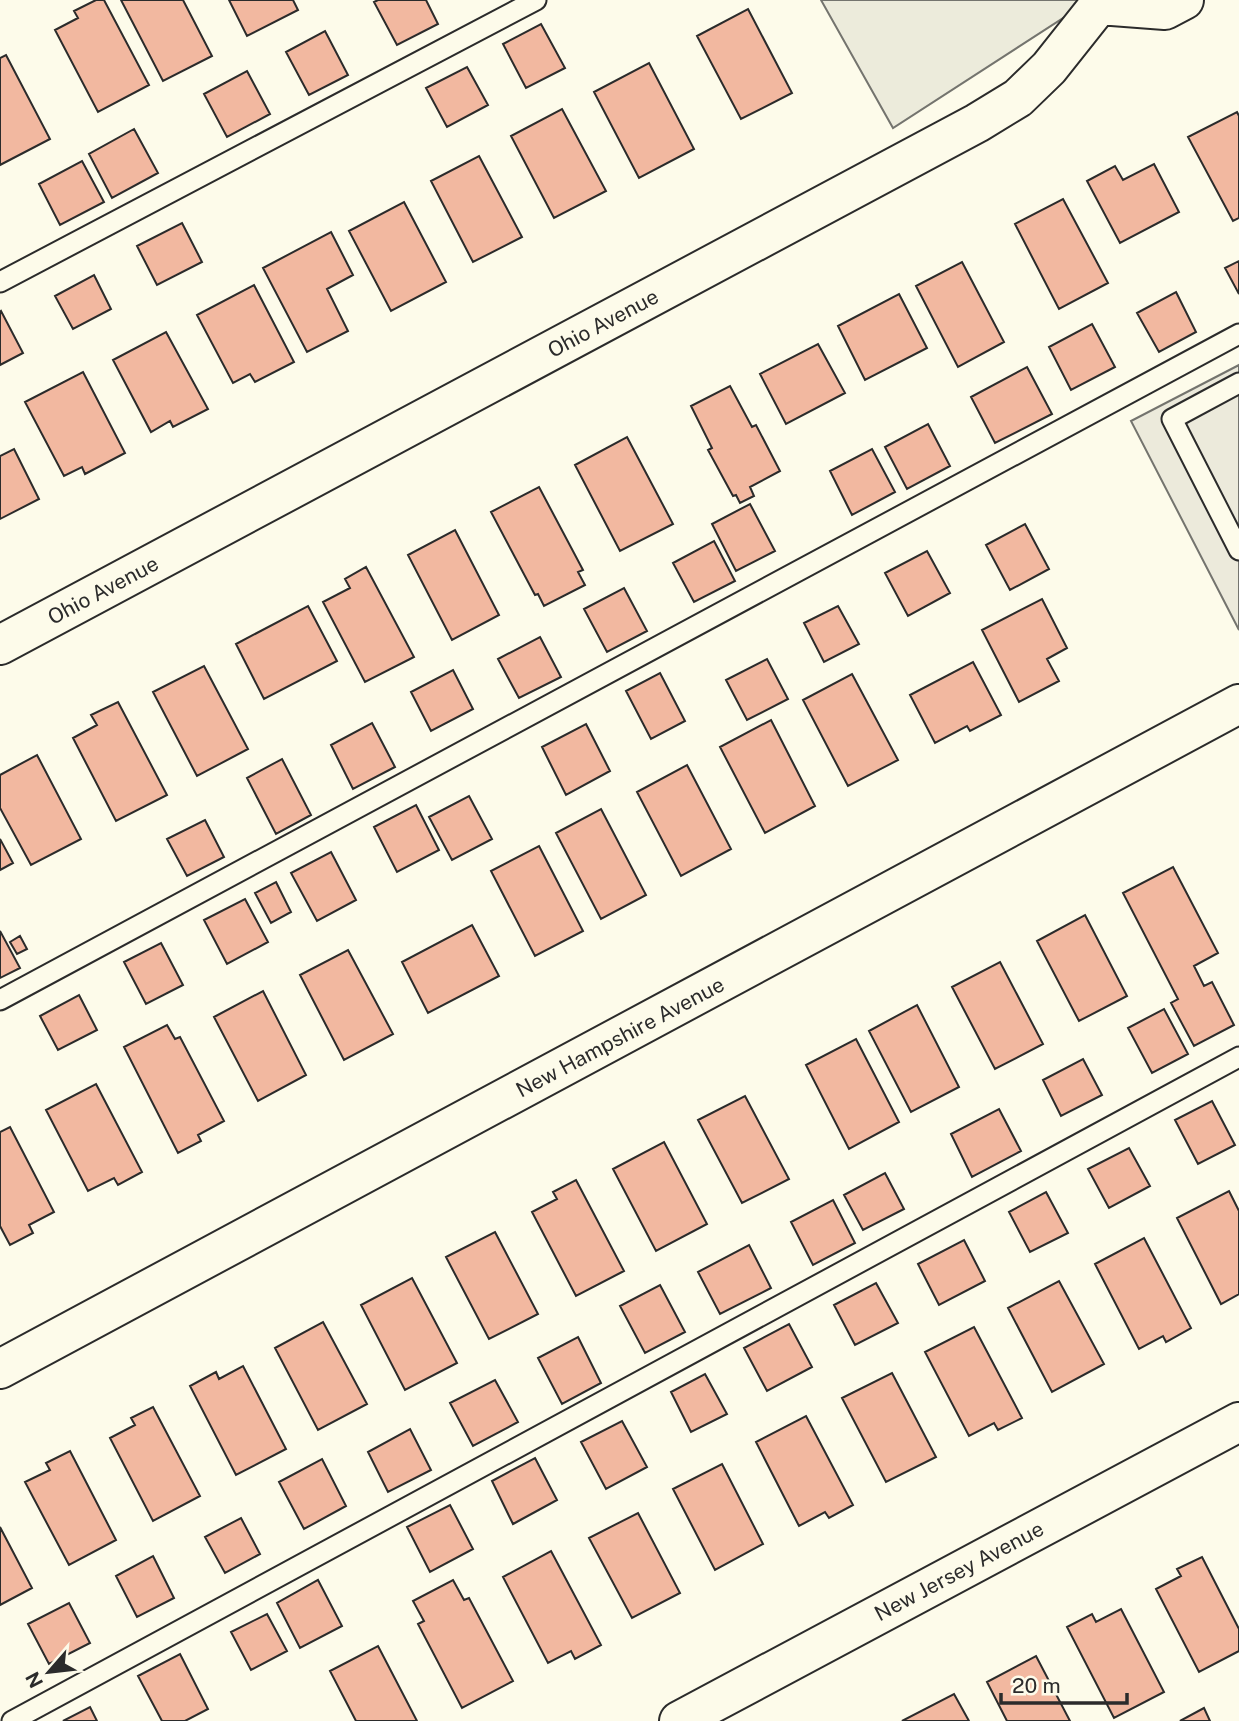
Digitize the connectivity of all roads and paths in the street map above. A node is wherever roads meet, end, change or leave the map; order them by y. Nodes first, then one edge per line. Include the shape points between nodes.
1 (536, 0) edge
2 (1184, 0) edge
3 (0, 282) edge
4 (1239, 334) edge
5 (1239, 383) edge
6 (1239, 550) edge
7 (0, 645) edge
8 (1239, 704) edge
9 (0, 1000) edge
10 (1239, 1057) edge
11 (0, 1369) edge
12 (1239, 1422) edge
13 (12, 1721) edge
14 (679, 1721) edge

1 - 3 lane
2 - 7 street, Ohio Avenue via 1165,10 1099,5 1049,68 1018,98 977,123
4 - 9 lane
5 - 6 lane via 1172,419
8 - 11 street, New Hampshire Avenue
10 - 13 lane
12 - 14 street, New Jersey Avenue

